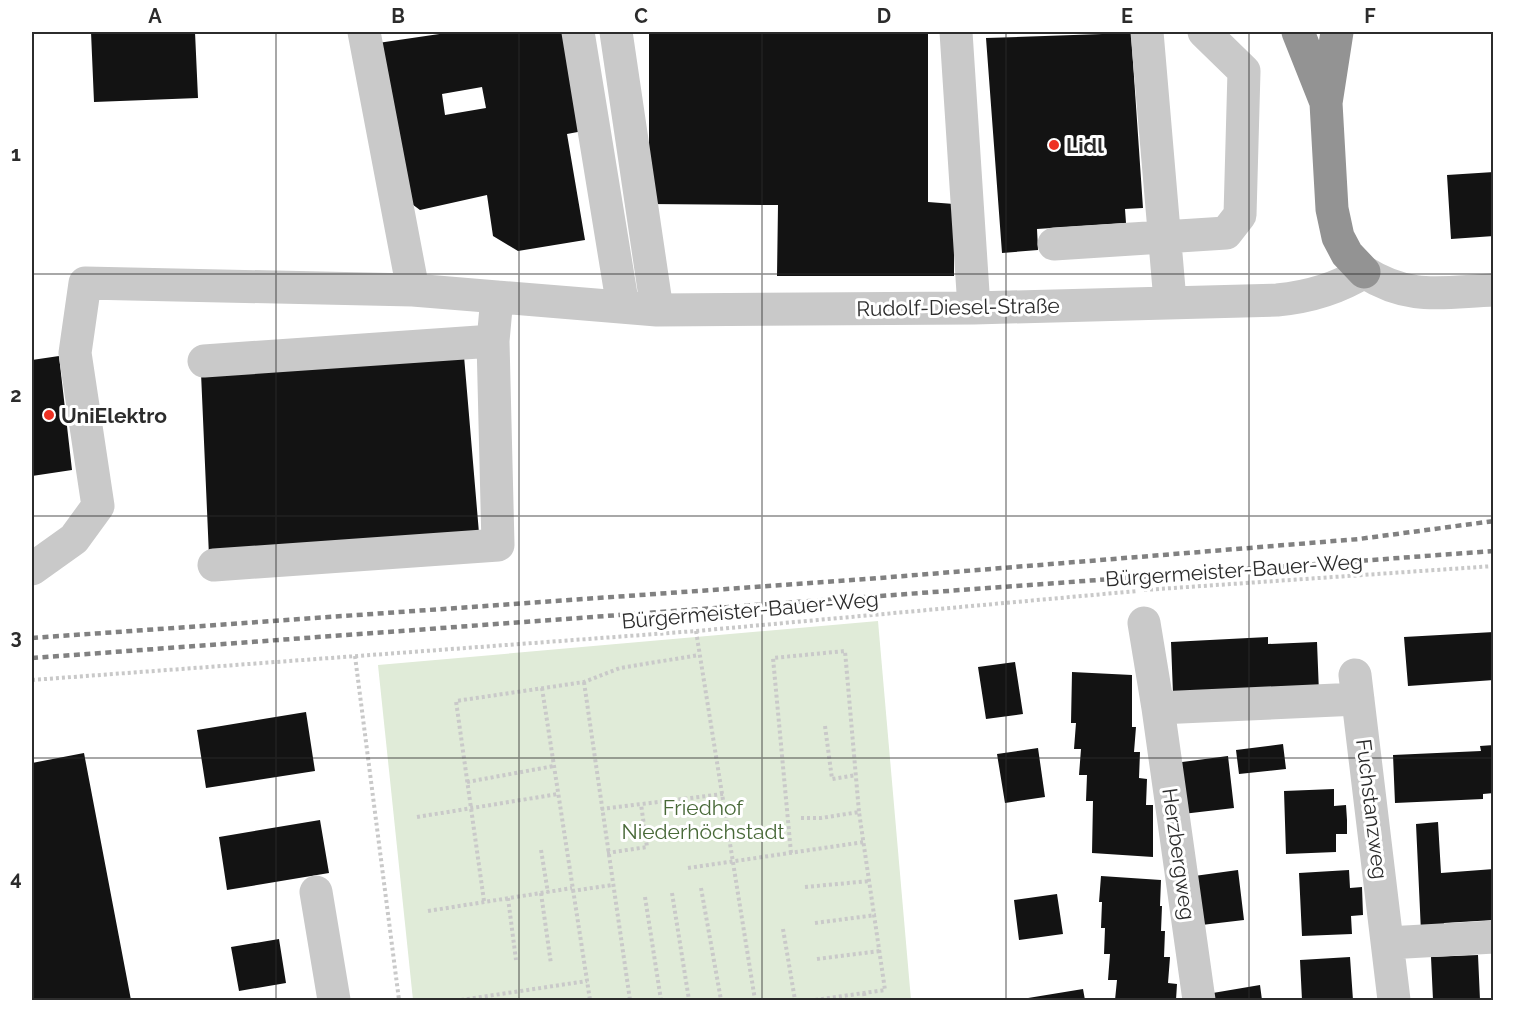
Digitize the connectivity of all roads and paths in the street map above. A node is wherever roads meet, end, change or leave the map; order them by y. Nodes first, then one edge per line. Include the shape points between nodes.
1 (364, 32) edge
2 (578, 32) edge
3 (616, 32) edge
4 (956, 32) edge
5 (1147, 32) edge
6 (1204, 32) edge
7 (1299, 32) edge
8 (1337, 32) edge
9 (1326, 103) junction
10 (1163, 239) junction
11 (1054, 244) dead end
12 (1364, 272) junction
13 (413, 290) junction
14 (1494, 290) edge
15 (497, 297) junction
16 (1170, 301) junction
17 (623, 307) junction
18 (974, 308) junction
19 (657, 310) junction
20 (493, 341) junction
21 (204, 361) dead end
22 (214, 565) dead end
23 (1494, 566) edge
24 (32, 569) edge
25 (1144, 623) dead end
26 (696, 631) junction
27 (699, 655) junction
28 (355, 656) junction
29 (32, 680) edge
30 (584, 682) junction
31 (542, 688) junction
32 (1158, 708) junction
33 (825, 726) dead end
34 (554, 766) junction
35 (856, 775) junction
36 (468, 782) junction
37 (558, 794) junction
38 (723, 795) junction
39 (641, 804) junction
40 (601, 809) junction
41 (472, 810) junction
42 (860, 812) junction
43 (417, 817) dead end
44 (801, 818) dead end
45 (728, 828) junction
46 (687, 836) dead end
47 (864, 842) junction
48 (541, 850) dead end
49 (607, 853) junction
50 (791, 853) junction
51 (734, 861) junction
52 (688, 868) dead end
53 (870, 880) junction
54 (612, 885) junction
55 (805, 887) dead end
56 (701, 888) dead end
57 (572, 890) junction
58 (316, 892) dead end
59 (548, 892) junction
60 (541, 893) junction
61 (672, 893) dead end
62 (645, 897) dead end
63 (508, 898) junction
64 (484, 901) junction
65 (428, 911) dead end
66 (876, 915) junction
67 (815, 923) dead end
68 (783, 929) dead end
69 (1494, 937) edge
70 (1388, 943) junction
71 (880, 951) junction
72 (817, 959) dead end
73 (516, 960) dead end
74 (551, 964) dead end
75 (586, 981) junction
76 (864, 993) junction
77 (334, 1000) edge
78 (399, 1000) edge
79 (461, 1000) edge
80 (590, 1000) edge
81 (630, 1000) edge
82 (661, 1000) edge
83 (689, 1000) edge
84 (721, 1000) edge
85 (756, 1000) edge
86 (795, 1000) edge
87 (815, 1000) edge
88 (865, 1000) edge
89 (1199, 1000) edge
90 (1394, 1000) edge

1 - 13 street
2 - 17 street
3 - 19 street
4 - 18 street
5 - 10 street
6 - 10 street via 1244,71 1240,215 1226,233
7 - 9 highway
8 - 9 highway
9 - 12 highway via 1332,209 1338,237
10 - 11 street
10 - 16 street
12 - 14 street via 1395,289 1415,293
12 - 16 street, Rudolf-Diesel-Straße via 1346,283 1302,298
13 - 15 street, Rudolf-Diesel-Straße
13 - 24 street, Rudolf-Diesel-Straße via 86,283 75,353 98,506 74,539
15 - 17 street, Rudolf-Diesel-Straße
15 - 20 street
16 - 18 street, Rudolf-Diesel-Straße
17 - 19 street, Rudolf-Diesel-Straße
18 - 19 street, Rudolf-Diesel-Straße
20 - 21 street
20 - 22 street via 498,545
23 - 26 path, Bürgermeister-Bauer-Weg via 1144,590
25 - 32 street, Herzbergweg
26 - 27 path
26 - 28 path, Bürgermeister-Bauer-Weg
27 - 30 path via 620,668
27 - 38 path
28 - 29 path, Bürgermeister-Bauer-Weg
28 - 78 path
30 - 31 path
30 - 40 path
31 - 34 path
31 - 36 path via 456,701
32 - 70 street, Fuchstanzweg via 1356,687
32 - 89 street, Herzbergweg
33 - 35 path via 832,779
34 - 36 path
34 - 37 path
35 - 42 path
35 - 50 path via 845,651 773,658
36 - 41 path
37 - 41 path
37 - 57 path
38 - 39 path
38 - 45 path
39 - 40 path
39 - 49 path via 647,847
40 - 49 path
41 - 43 path
41 - 64 path
42 - 44 path
42 - 47 path
45 - 46 path
45 - 51 path
47 - 50 path
47 - 53 path
48 - 59 path
49 - 54 path
50 - 51 path
51 - 52 path
51 - 85 path
53 - 55 path
53 - 66 path
54 - 57 path
54 - 81 path
56 - 84 path
57 - 59 path
57 - 75 path
58 - 77 street
59 - 60 path
60 - 63 path
60 - 74 path
61 - 83 path
62 - 82 path
63 - 64 path
63 - 73 path
64 - 65 path
66 - 67 path
66 - 71 path
68 - 86 path
69 - 70 street
70 - 90 street, Fuchstanzweg
71 - 72 path
71 - 76 path via 885,990
75 - 79 path
75 - 80 path
76 - 87 path
76 - 88 path

